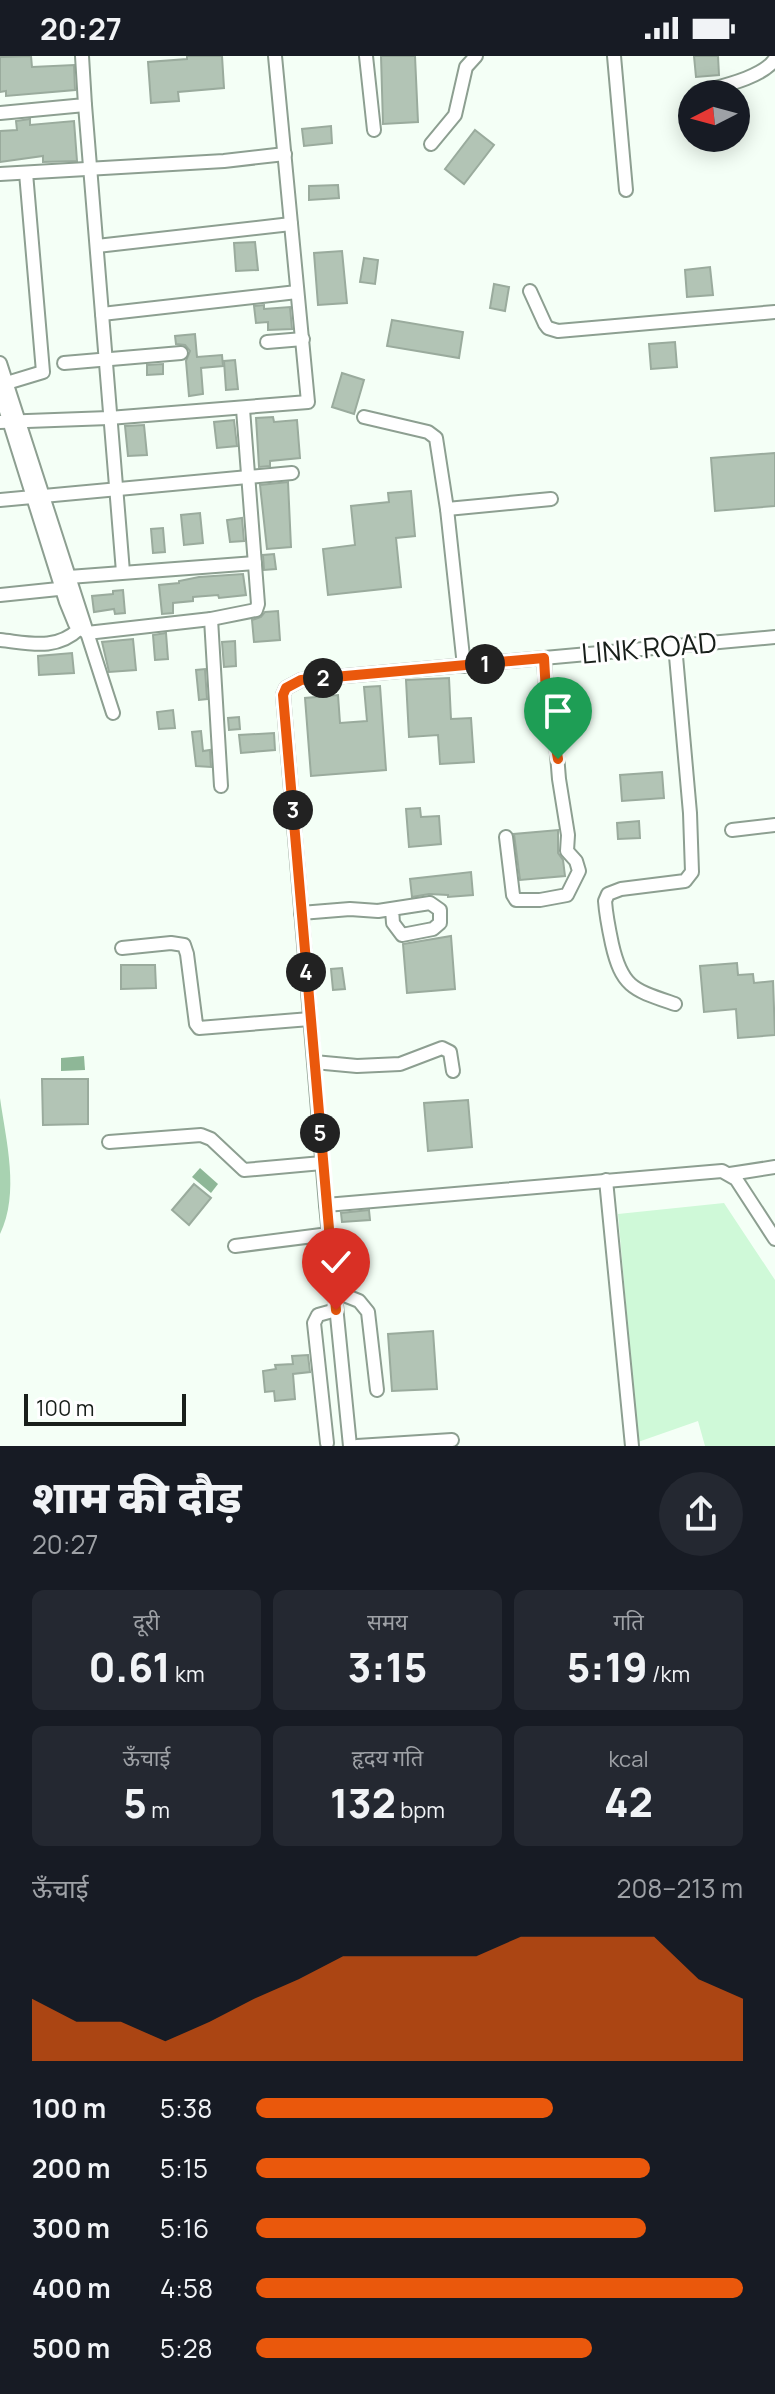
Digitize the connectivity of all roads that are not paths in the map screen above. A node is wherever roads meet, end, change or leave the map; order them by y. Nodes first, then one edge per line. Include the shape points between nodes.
1 (82, 56) edge
2 (275, 56) edge
3 (366, 56) edge
4 (476, 56) edge
5 (614, 56) edge
6 (775, 59) edge
7 (739, 80) edge
8 (85, 105) junction
9 (0, 113) edge
10 (374, 130) dead end
11 (431, 144) dead end
12 (285, 154) junction
13 (90, 169) junction
14 (26, 173) junction
15 (0, 174) edge
16 (626, 190) dead end
17 (291, 224) junction
18 (97, 246) junction
19 (530, 291) dead end
20 (297, 292) junction
21 (775, 312) edge
22 (102, 314) junction
23 (303, 339) junction
24 (267, 342) dead end
25 (181, 353) dead end
26 (106, 358) junction
27 (0, 363) edge
28 (64, 363) dead end
29 (2, 386) edge
30 (243, 409) junction
31 (364, 417) dead end
32 (109, 418) junction
33 (10, 421) edge
34 (292, 473) dead end
35 (248, 477) junction
36 (115, 487) junction
37 (38, 496) junction
38 (551, 499) dead end
39 (0, 500) edge
40 (447, 509) junction
41 (255, 563) junction
42 (123, 572) junction
43 (68, 585) junction
44 (0, 595) edge
45 (211, 619) junction
46 (83, 631) junction
47 (775, 637) edge
48 (0, 640) edge
49 (675, 645) junction
50 (544, 658) junction
51 (464, 666) junction
52 (113, 713) dead end
53 (221, 786) dead end
54 (775, 825) edge
55 (732, 830) dead end
56 (506, 837) dead end
57 (392, 909) dead end
58 (301, 913) junction
59 (122, 948) dead end
60 (675, 1004) dead end
61 (310, 1019) junction
62 (314, 1062) junction
63 (453, 1071) dead end
64 (109, 1142) dead end
65 (322, 1163) junction
66 (775, 1167) edge
67 (730, 1174) junction
68 (606, 1180) junction
69 (326, 1205) junction
70 (329, 1234) junction
71 (775, 1239) edge
72 (235, 1246) dead end
73 (334, 1291) junction
74 (336, 1310) junction
75 (377, 1390) dead end
76 (452, 1440) dead end
77 (327, 1443) dead end
78 (350, 1446) edge
79 (357, 1446) edge
80 (632, 1446) edge

1 - 8 street
2 - 12 street
3 - 10 street
4 - 11 street via 466,67 455,115
5 - 16 street
6 - 7 street
8 - 9 street
8 - 13 street
12 - 13 street
12 - 17 street
13 - 14 street
13 - 18 street
14 - 15 street
14 - 29 street via 43,372
17 - 18 street
17 - 20 street
18 - 22 street
19 - 21 street via 545,324 558,331
20 - 22 street
20 - 23 street
22 - 26 street
23 - 24 street
23 - 30 street via 308,402
25 - 26 street
26 - 28 street
26 - 32 street
27 - 29 street
29 - 33 street
30 - 32 street
30 - 35 street
31 - 40 street via 436,438
32 - 33 street
32 - 36 street
33 - 37 street
34 - 35 street
35 - 36 street
35 - 41 street
36 - 37 street
36 - 42 street
37 - 39 street
37 - 43 street
38 - 40 street
40 - 51 street
41 - 42 street
41 - 45 street via 256,610
42 - 43 street
43 - 44 street
43 - 46 street
45 - 46 street
45 - 53 street
46 - 48 street via 51,645
46 - 52 street
47 - 49 street, LINK ROAD
49 - 50 street, LINK ROAD
49 - 60 street via 692,872 685,881 621,889 605,901 621,976 639,990
50 - 51 street, LINK ROAD
50 - 56 street via 567,851 579,871 567,895 516,900
51 - 58 street, LINK ROAD via 301,680 286,688
54 - 55 street
57 - 58 street
58 - 61 street
59 - 61 street via 184,945 199,1028
61 - 62 street
62 - 63 street via 400,1064 442,1048 450,1052
62 - 65 street
64 - 65 street via 201,1135 244,1170
65 - 69 street
66 - 67 street
67 - 68 street via 709,1171
67 - 71 street
68 - 69 street
68 - 80 street
69 - 70 street
70 - 72 street
70 - 73 street
73 - 74 street
73 - 75 street via 359,1301 368,1312
74 - 77 street via 318,1315 314,1323
74 - 78 street
76 - 79 street

